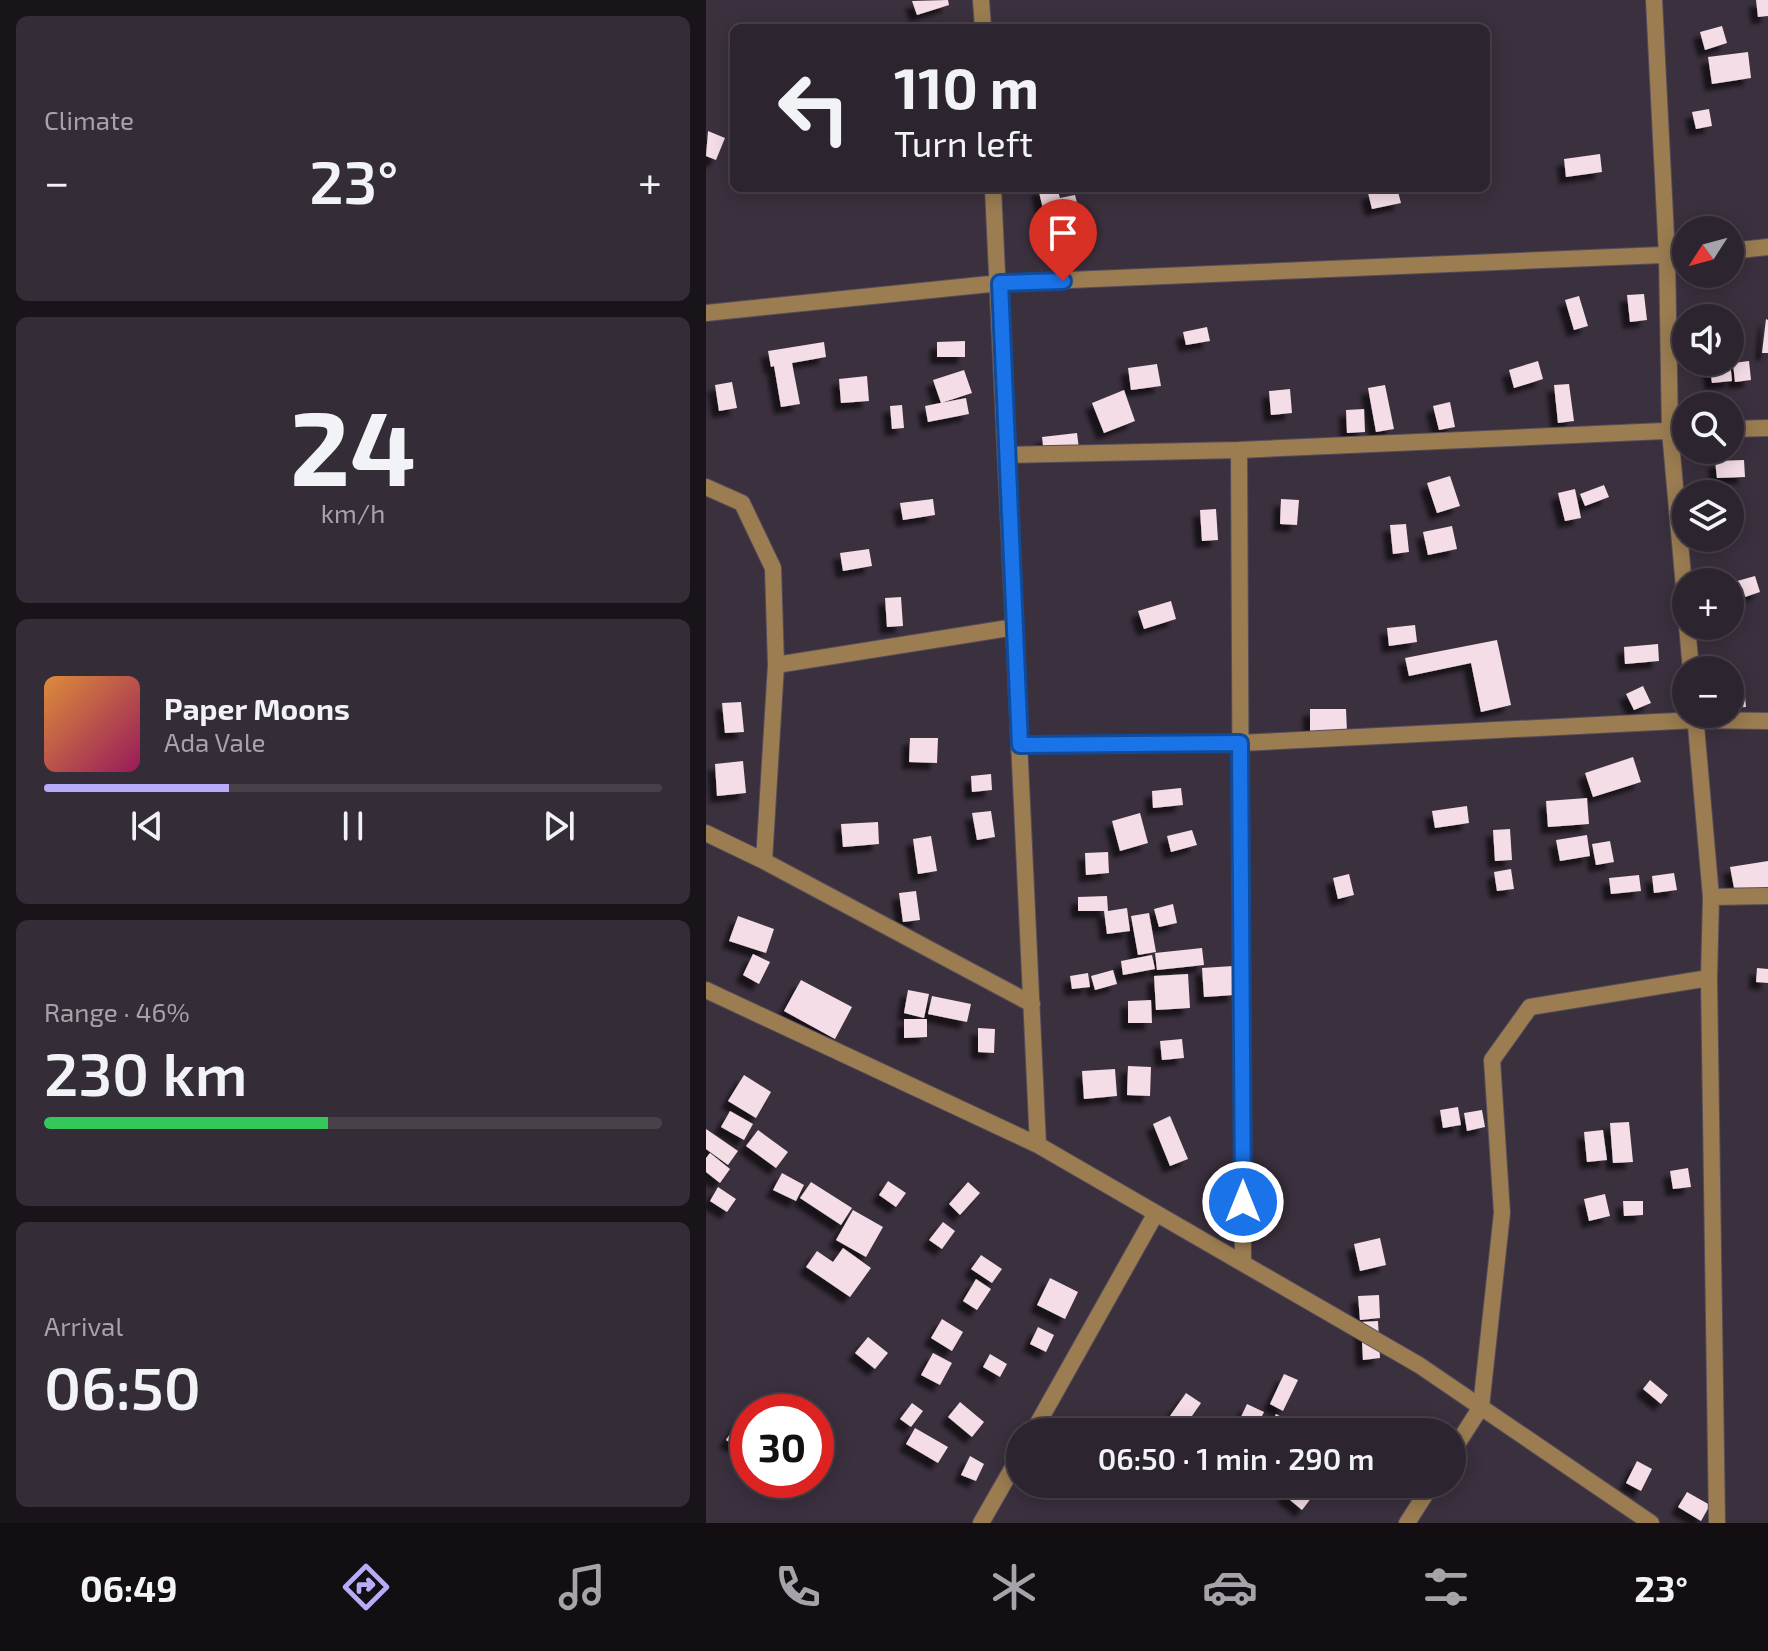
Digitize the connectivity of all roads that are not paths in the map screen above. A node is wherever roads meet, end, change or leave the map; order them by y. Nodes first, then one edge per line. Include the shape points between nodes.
1 (981, 0) edge
2 (1654, 0) edge
3 (983, 24) edge
4 (993, 192) edge
5 (1768, 247) edge
6 (1744, 250) edge
7 (1672, 255) edge
8 (1667, 256) junction
9 (1000, 283) junction
10 (706, 313) edge
11 (1676, 392) edge
12 (1768, 428) edge
13 (1744, 429) edge
14 (1672, 430) edge
15 (1239, 450) junction
16 (1007, 455) junction
17 (1680, 464) edge
18 (706, 487) edge
19 (1684, 568) edge
20 (1015, 627) junction
21 (776, 665) junction
22 (1672, 718) edge
23 (1744, 720) edge
24 (1768, 721) edge
25 (1697, 728) edge
26 (1240, 743) junction
27 (1020, 745) junction
28 (706, 833) edge
29 (764, 861) junction
30 (1768, 896) edge
31 (1711, 897) junction
32 (1709, 978) junction
33 (706, 990) edge
34 (1032, 1004) junction
35 (1038, 1145) junction
36 (1156, 1213) junction
37 (1243, 1263) junction
38 (1481, 1407) junction
39 (1041, 1418) edge
40 (1466, 1430) edge
41 (1006, 1479) edge
42 (1423, 1498) edge
43 (981, 1523) edge
44 (1407, 1523) edge
45 (1651, 1523) edge
46 (1717, 1523) edge

1 - 3 street
2 - 8 street
4 - 9 street
5 - 6 street
7 - 8 street
8 - 9 street
8 - 11 street
9 - 10 street
9 - 16 street
12 - 13 street
14 - 15 street
15 - 16 street
15 - 26 street
16 - 20 street
17 - 19 street
18 - 21 street via 742,503 773,568
20 - 21 street
20 - 27 street
21 - 29 street
22 - 26 street
23 - 24 street
25 - 31 street
26 - 27 street
26 - 37 street
27 - 34 street
28 - 29 street
29 - 34 street
30 - 31 street
31 - 32 street
32 - 38 street via 1530,1007 1492,1060 1502,1213
32 - 46 street
33 - 35 street
34 - 35 street
35 - 36 street
36 - 37 street
36 - 39 street
37 - 38 street
38 - 40 street
38 - 45 street
41 - 43 street
42 - 44 street

